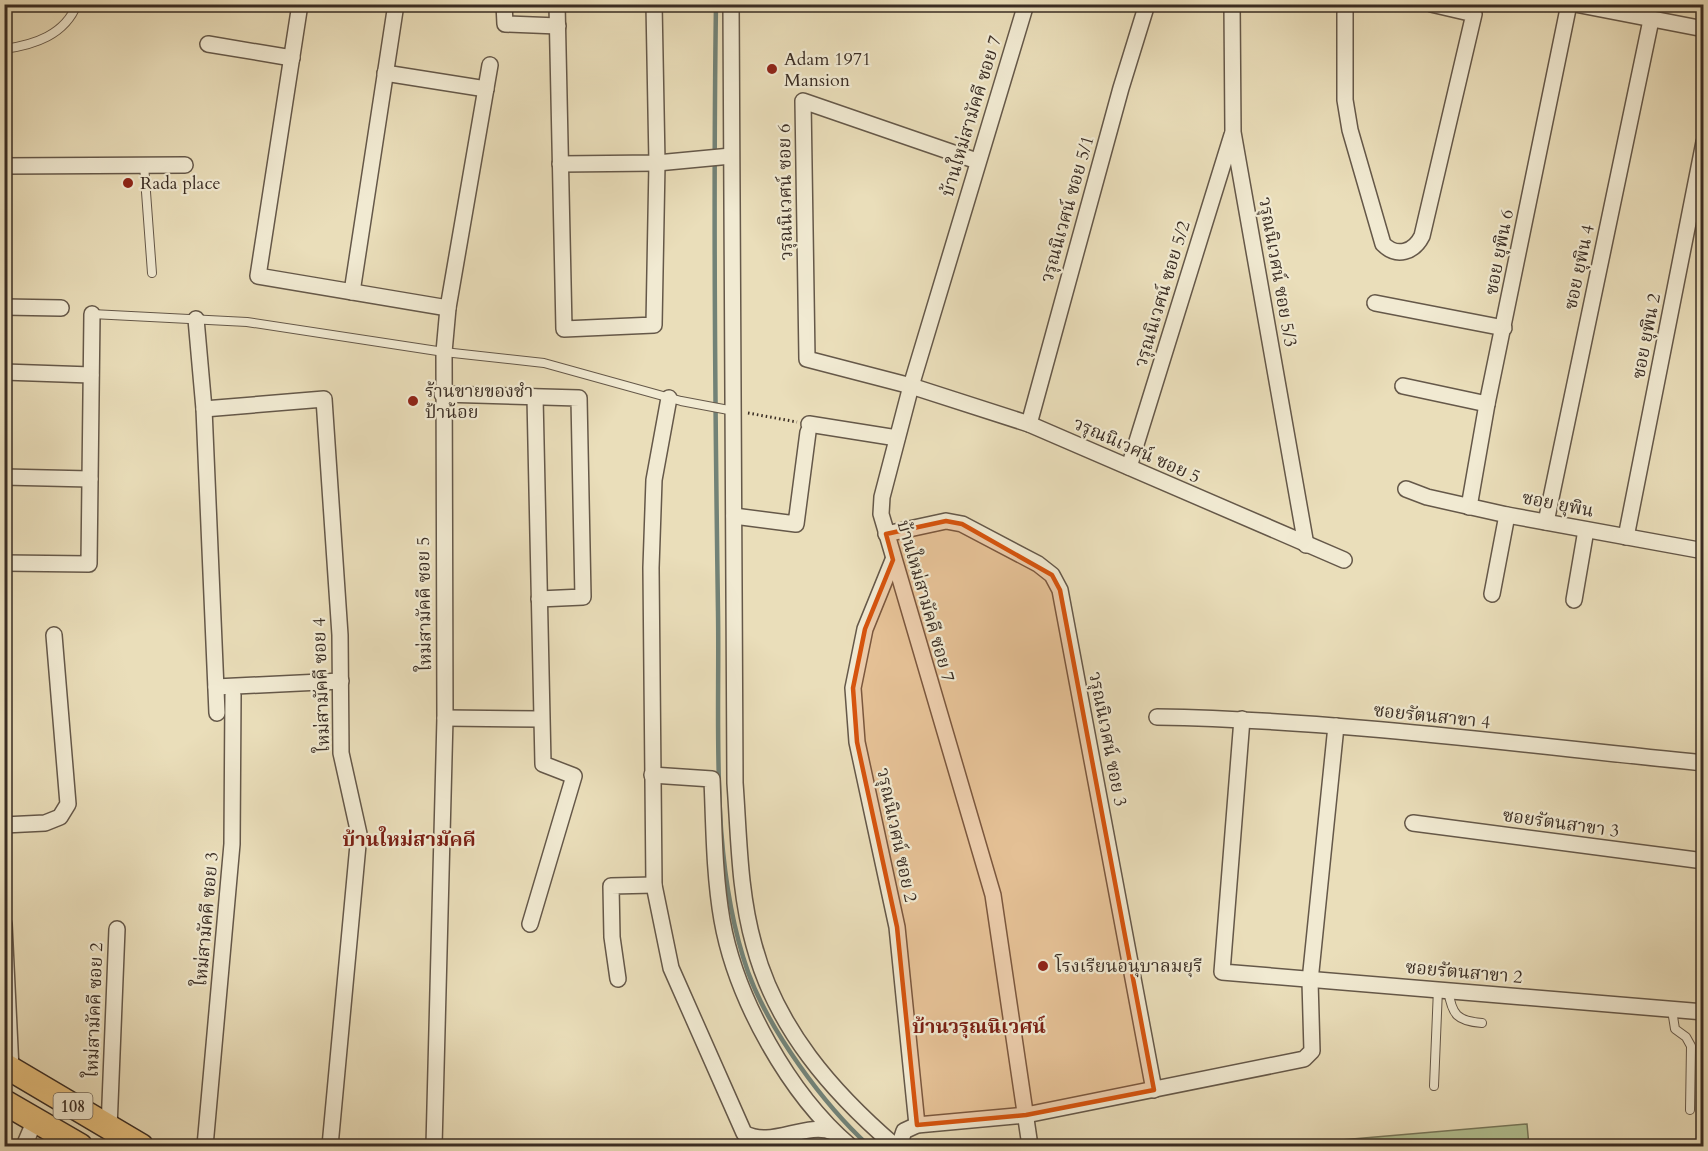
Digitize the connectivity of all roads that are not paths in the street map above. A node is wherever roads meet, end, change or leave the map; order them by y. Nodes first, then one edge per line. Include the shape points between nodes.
1 (77, 4) edge
2 (300, 4) edge
3 (396, 4) edge
4 (504, 4) edge
5 (558, 4) edge
6 (654, 4) edge
7 (731, 4) edge
8 (1026, 4) edge
9 (1147, 4) edge
10 (1232, 4) edge
11 (1345, 4) edge
12 (1431, 4) edge
13 (1569, 4) edge
14 (1575, 4) edge
15 (1651, 20) junction
16 (558, 26) junction
17 (1704, 29) edge
18 (208, 45) dead end
19 (4, 50) edge
20 (292, 58) junction
21 (490, 65) dead end
22 (385, 73) junction
23 (486, 89) junction
24 (1233, 132) junction
25 (1704, 142) edge
26 (731, 156) junction
27 (977, 161) junction
28 (657, 163) junction
29 (560, 164) junction
30 (144, 165) junction
31 (185, 165) dead end
32 (4, 166) edge
33 (152, 273) dead end
34 (352, 291) junction
35 (1375, 303) dead end
36 (4, 307) edge
37 (61, 308) dead end
38 (448, 308) junction
39 (92, 314) joint
40 (196, 318) junction
41 (1504, 328) junction
42 (444, 352) junction
43 (4, 372) edge
44 (91, 375) junction
45 (911, 386) junction
46 (1403, 386) dead end
47 (442, 394) junction
48 (535, 397) junction
49 (669, 398) junction
50 (1487, 404) junction
51 (204, 409) junction
52 (729, 410) junction
53 (1029, 424) junction
54 (897, 438) junction
55 (1129, 467) junction
56 (4, 477) edge
57 (90, 479) junction
58 (1406, 489) dead end
59 (1469, 507) junction
60 (1507, 514) junction
61 (734, 516) junction
62 (1546, 522) junction
63 (1586, 530) junction
64 (886, 534) junction
65 (1626, 537) junction
66 (1306, 545) junction
67 (1704, 551) edge
68 (893, 560) junction
69 (1344, 560) dead end
70 (4, 563) edge
71 (1492, 594) dead end
72 (539, 598) junction
73 (1574, 600) dead end
74 (54, 635) dead end
75 (340, 681) junction
76 (216, 687) junction
77 (234, 695) dead end
78 (217, 713) dead end
79 (1157, 717) dead end
80 (445, 718) junction
81 (541, 719) junction
82 (1242, 719) junction
83 (1336, 726) junction
84 (1704, 763) edge
85 (652, 775) junction
86 (1413, 823) dead end
87 (4, 825) edge
88 (1704, 861) edge
89 (654, 885) junction
90 (4, 924) edge
91 (530, 924) dead end
92 (117, 929) dead end
93 (618, 979) dead end
94 (1311, 981) junction
95 (1443, 990) junction
96 (1672, 1010) junction
97 (1704, 1012) edge
98 (1482, 1023) dead end
99 (8, 1067) edge
100 (1434, 1086) dead end
101 (1154, 1090) junction
102 (4, 1102) edge
103 (1690, 1110) dead end
104 (1026, 1115) junction
105 (35, 1120) junction
106 (917, 1125) junction
107 (109, 1128) junction
108 (834, 1132) junction
109 (24, 1146) edge
110 (80, 1146) edge
111 (141, 1146) edge
112 (205, 1146) edge
113 (330, 1146) edge
114 (434, 1146) edge
115 (850, 1146) edge
116 (897, 1146) edge
117 (1030, 1146) edge

1 - 19 lane via 66,22 48,38
2 - 20 street
3 - 22 street
4 - 16 street via 505,24
5 - 16 street
6 - 28 street
7 - 26 street
8 - 27 street, บ้านใหม่สามัคคี ซอย 7
9 - 53 street, วรุณนิเวศน์ ซอย 5/1
10 - 24 street, วรุณนิเวศน์ ซอย 5/3
11 - 12 street via 1345,100 1350,130 1383,244 1394,252 1413,249 1422,236 1474,14
13 - 41 street, ซอย ยุพิน 6
14 - 15 street
15 - 17 street
15 - 62 street, ซอย ยุพิน 4
16 - 29 street
18 - 20 street
20 - 34 street via 258,276
21 - 23 street, ใหม่สามัคคี ซอย 5
22 - 23 street
22 - 34 street
23 - 38 street, ใหม่สามัคคี ซอย 5
24 - 55 street, วรุณนิเวศน์ ซอย 5/2
24 - 66 street, วรุณนิเวศน์ ซอย 5/3
25 - 65 street, ซอย ยุพิน 2
26 - 28 street
26 - 52 street
27 - 45 street, บ้านใหม่สามัคคี ซอย 7
27 - 45 street, วรุณนิเวศน์ ซอย 6 via 803,101 807,359
28 - 29 street
28 - 29 street via 654,325 564,329
30 - 31 street
30 - 32 street
30 - 33 lane
34 - 38 street
35 - 41 street
36 - 37 street
38 - 42 street, ใหม่สามัคคี ซอย 5
39 - 40 lane
39 - 44 street
40 - 42 lane
40 - 51 street
41 - 50 street, ซอย ยุพิน 6
42 - 47 street, ใหม่สามัคคี ซอย 5
42 - 49 lane via 544,363
43 - 44 street
44 - 57 street
45 - 53 street, วรุณนิเวศน์ ซอย 5
45 - 54 street, บ้านใหม่สามัคคี ซอย 7
46 - 50 street
47 - 48 street
47 - 80 street, ใหม่สามัคคี ซอย 5
48 - 72 street
48 - 72 street via 579,398 583,597
49 - 52 lane
49 - 85 street via 654,480
50 - 59 street, ซอย ยุพิน 6
51 - 75 street, ใหม่สามัคคี ซอย 4 via 324,399
51 - 76 street
52 - 61 street
53 - 55 street, วรุณนิเวศน์ ซอย 5
54 - 61 street via 809,428 795,524
54 - 64 street, บ้านใหม่สามัคคี ซอย 7 via 882,497
55 - 66 street, วรุณนิเวศน์ ซอย 5
56 - 57 street
57 - 70 street via 89,564
58 - 59 street, ซอย ยุพิน
59 - 60 street, ซอย ยุพิน
60 - 62 street, ซอย ยุพิน
60 - 71 street
61 - 116 street via 735,783 740,858 753,944 775,1001 811,1061 849,1105
62 - 63 street, ซอย ยุพิน
63 - 65 street, ซอย ยุพิน
63 - 73 street
64 - 68 street, บ้านใหม่สามัคคี ซอย 7
64 - 101 street, วรุณนิเวศน์ ซอย 3 via 946,521 962,524 1038,564 1052,575 1060,590
65 - 67 street, ซอย ยุพิน
66 - 69 street, วรุณนิเวศน์ ซอย 5
68 - 104 street, บ้านใหม่สามัคคี ซอย 7 via 993,895
68 - 106 street, วรุณนิเวศน์ ซอย 2 via 865,629 853,688 857,742 897,927
72 - 81 street
74 - 87 street via 68,804 60,817 45,823
75 - 76 street
75 - 113 street, ใหม่สามัคคี ซอย 4 via 341,753 359,834
76 - 78 street
77 - 112 street, ใหม่สามัคคี ซอย 3 via 232,844
79 - 82 street, ซอยรัตนสาขา 4
80 - 81 street
80 - 114 street, ใหม่สามัคคี ซอย 5
81 - 91 street via 543,764 574,776
82 - 83 street, ซอยรัตนสาขา 4
82 - 94 street, ซอยรัตนสาขา 2 via 1222,972
83 - 84 street, ซอยรัตนสาขา 4
83 - 94 street
85 - 89 street
85 - 108 street via 712,779 717,885 732,957 757,1020 778,1058
86 - 88 street, ซอยรัตนสาขา 3
89 - 93 street via 611,886
89 - 108 street via 671,968 740,1128 754,1137 818,1129
90 - 99 street
92 - 107 street, ใหม่สามัคคี ซอย 2
94 - 95 street, ซอยรัตนสาขา 2
94 - 101 street via 1312,1051 1304,1059
95 - 96 street, ซอยรัตนสาขา 2
95 - 98 lane via 1456,1015 1464,1021
95 - 100 lane
96 - 97 street, ซอยรัตนสาขา 2
96 - 103 lane via 1675,1029 1691,1046
99 - 107 main road, 108
101 - 104 street
102 - 105 main road, 108
104 - 106 street
104 - 117 street, บ้านใหม่สามัคคี ซอย 7
105 - 109 street
105 - 110 main road, 108
106 - 116 street via 904,1131
107 - 111 main road, 108
108 - 115 street

